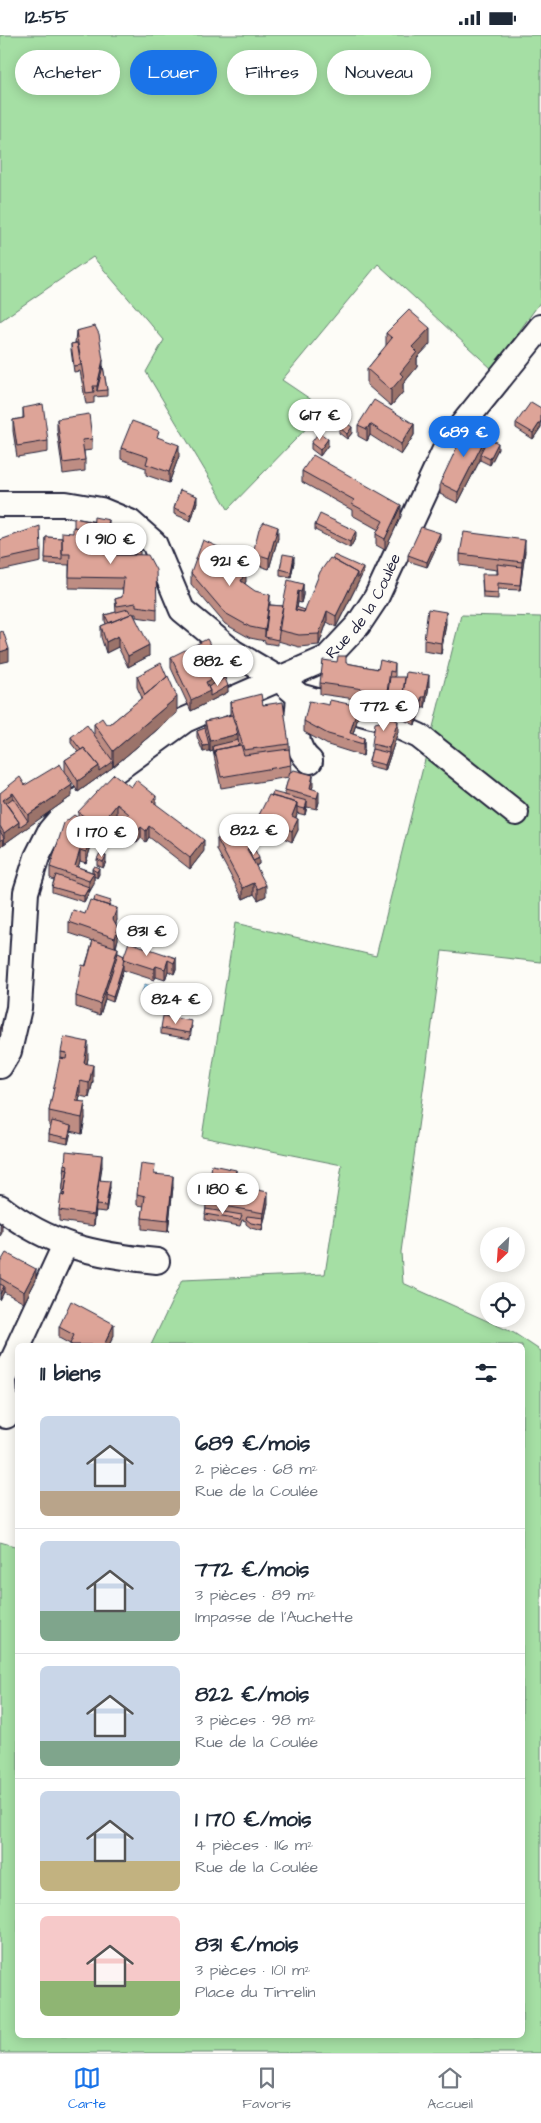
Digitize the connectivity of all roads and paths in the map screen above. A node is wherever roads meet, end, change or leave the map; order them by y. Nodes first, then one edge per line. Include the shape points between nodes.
1 (541, 327) edge
2 (0, 504) edge
3 (279, 679) junction
4 (299, 696) junction
5 (310, 761) dead end
6 (516, 813) dead end
7 (0, 1066) edge
8 (0, 1207) edge
9 (65, 1245) junction
10 (157, 1261) dead end
11 (20, 1343) edge
12 (15, 1355) edge
13 (6, 1417) dead end

1 - 3 street, Rue de la Coulée via 449,441 376,598 358,625 327,658
2 - 3 street via 66,504 101,510 130,522 154,543 182,609 232,652
3 - 4 street
3 - 7 street, Rue de la Coulée via 185,720 108,776 66,812 50,831 36,857 25,901 19,1008 9,1051
4 - 5 street via 295,724 301,754
4 - 6 street via 379,718 419,736
8 - 9 street
9 - 10 street via 112,1256
9 - 11 street
12 - 13 street via 4,1379

